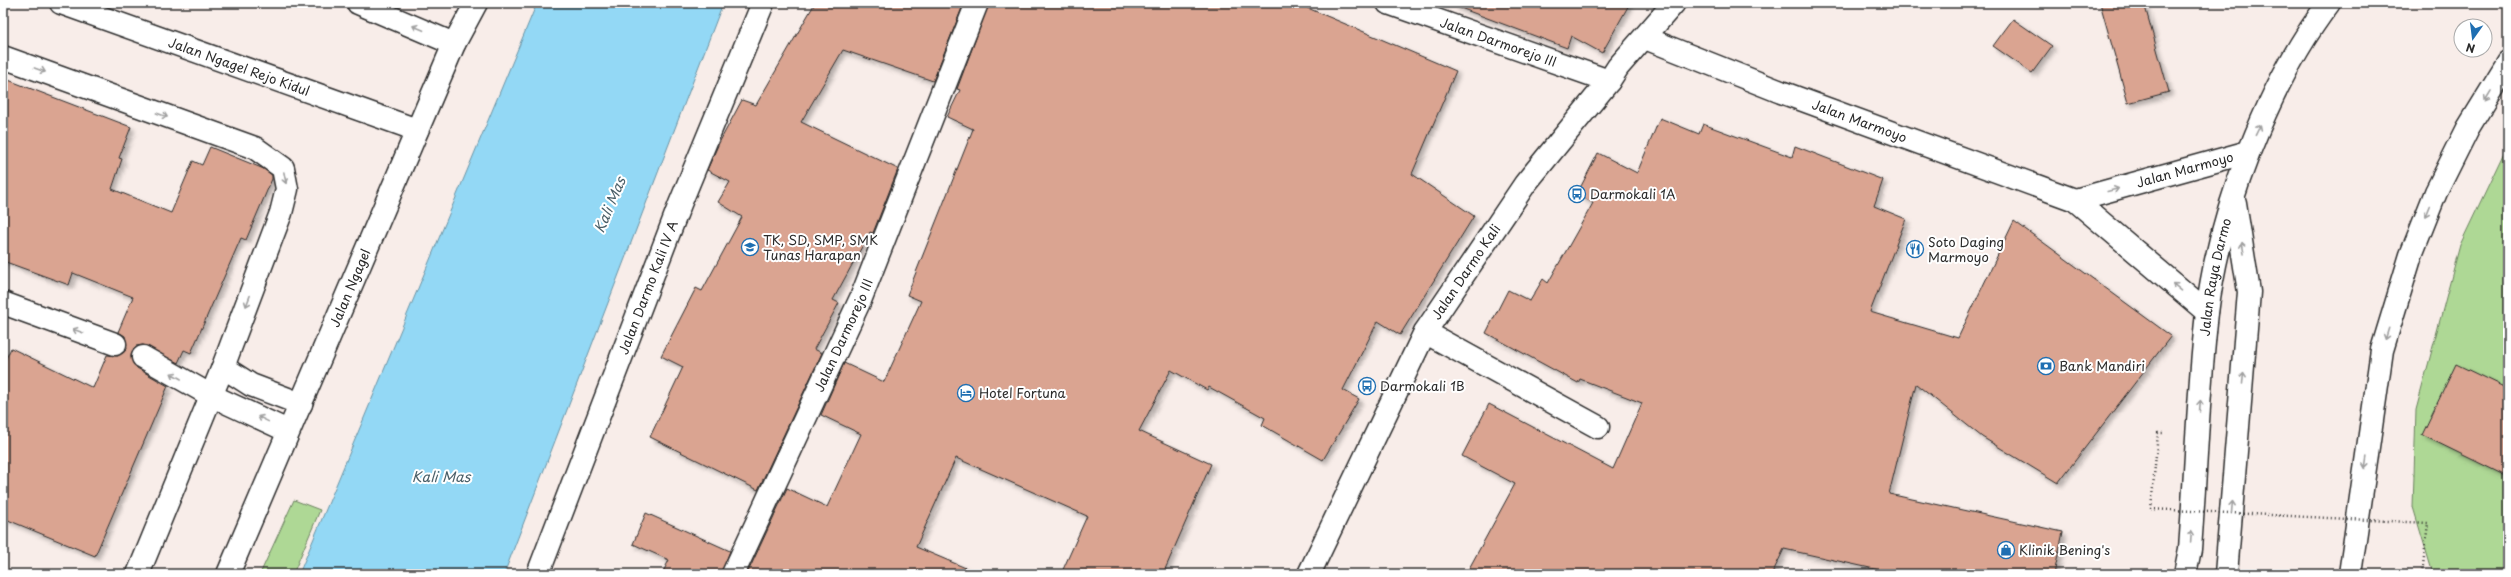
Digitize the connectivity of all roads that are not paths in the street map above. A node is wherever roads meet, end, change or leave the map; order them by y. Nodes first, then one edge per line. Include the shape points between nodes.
1 (61, 3) edge
2 (358, 3) edge
3 (476, 3) edge
4 (763, 3) edge
5 (977, 3) edge
6 (1388, 3) edge
7 (1674, 3) edge
8 (2329, 3) edge
9 (96, 9) edge
10 (1645, 38) junction
11 (454, 44) junction
12 (3, 57) edge
13 (2508, 63) edge
14 (1609, 81) junction
15 (417, 130) junction
16 (2248, 152) junction
17 (2234, 199) junction
18 (2075, 200) junction
19 (3, 303) edge
20 (2207, 312) junction
21 (1425, 332) junction
22 (115, 344) dead end
23 (142, 357) dead end
24 (223, 367) junction
25 (210, 395) junction
26 (302, 404) junction
27 (1598, 427) dead end
28 (288, 432) junction
29 (2354, 550) junction
30 (138, 574) edge
31 (228, 574) edge
32 (538, 574) edge
33 (733, 574) edge
34 (1308, 574) edge
35 (2185, 574) edge
36 (2226, 574) edge
37 (2336, 574) edge
38 (2350, 574) edge

1 - 9 main road, Jalan Ngagel Rejo Kidul
11 -> 2 main road
3 - 11 main road, Jalan Ngagel
4 - 32 main road, Jalan Darmo Kali IV A via 680,204
5 - 33 main road, Jalan Darmorejo III via 862,298
6 - 14 main road, Jalan Darmorejo III
7 - 10 main road, Jalan Darmo Kali
16 -> 8 main road, Jalan Raya Darmo via 2291,63
9 - 15 main road, Jalan Ngagel Rejo Kidul
10 - 14 main road, Jalan Darmo Kali via 1618,66
10 - 18 main road, Jalan Marmoyo via 1781,92
11 - 15 main road, Jalan Ngagel
12 -> 24 main road via 255,148 283,168 287,189 281,213
13 -> 29 main road via 2461,142 2436,192 2411,256 2382,350
14 - 21 main road, Jalan Darmo Kali via 1525,184
15 - 26 main road, Jalan Ngagel
16 - 17 main road, Jalan Raya Darmo
18 -> 16 main road, Jalan Marmoyo
17 - 20 main road, Jalan Raya Darmo via 2218,254
36 -> 17 main road via 2249,292
20 -> 18 main road, Jalan Marmoyo
22 -> 19 main road
35 -> 20 main road, Jalan Raya Darmo via 2190,549
21 - 27 main road
21 - 34 main road, Jalan Darmo Kali
25 -> 23 main road
24 - 25 main road
24 - 26 main road via 251,385
28 -> 25 main road
25 - 30 main road
26 - 28 main road, Jalan Ngagel
28 - 31 main road, Jalan Ngagel
29 - 37 main road
29 - 38 main road

